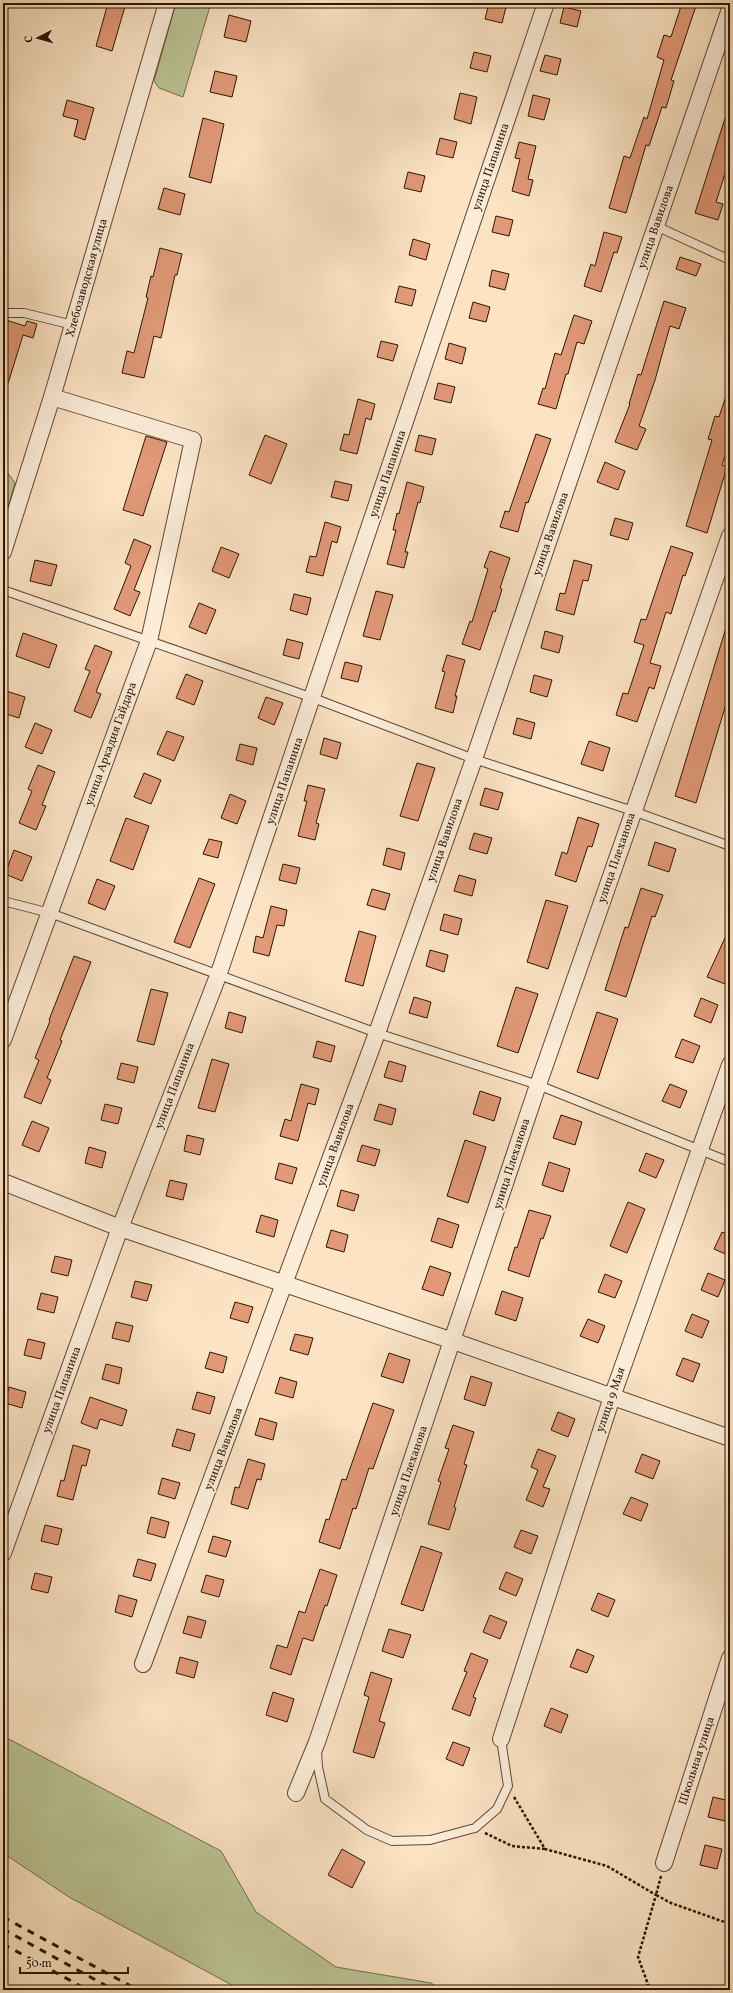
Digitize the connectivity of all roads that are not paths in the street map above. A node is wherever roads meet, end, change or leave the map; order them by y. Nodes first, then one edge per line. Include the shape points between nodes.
1 (167, 3) edge
2 (546, 3) edge
3 (730, 9) edge
4 (656, 226) junction
5 (730, 260) edge
6 (3, 313) edge
7 (73, 325) junction
8 (52, 397) junction
9 (730, 536) edge
10 (3, 552) edge
11 (3, 590) edge
12 (149, 641) junction
13 (313, 698) junction
14 (474, 759) junction
15 (633, 811) junction
16 (730, 846) edge
17 (3, 901) edge
18 (50, 913) junction
19 (218, 976) junction
20 (377, 1033) junction
21 (3, 1040) edge
22 (730, 1065) edge
23 (538, 1085) junction
24 (700, 1151) junction
25 (730, 1162) edge
26 (3, 1182) edge
27 (120, 1228) junction
28 (286, 1284) junction
29 (453, 1341) junction
30 (612, 1397) junction
31 (730, 1438) edge
32 (3, 1553) edge
33 (730, 1658) edge
34 (143, 1664) dead end
35 (501, 1739) joint
36 (317, 1742) junction
37 (296, 1793) dead end
38 (664, 1863) road end

1 - 7 street, Хлебозаводская улица
2 - 13 street, улица Папанина
3 - 4 street, улица Вавилова
4 - 5 lane
4 - 14 street, улица Вавилова
6 - 7 lane via 24,313
7 - 8 street, Хлебозаводская улица
8 - 10 street, Хлебозаводская улица
8 - 12 street, улица Аркадия Гайдара via 193,440
9 - 15 street, улица Плеханова
11 - 12 lane
12 - 13 lane
12 - 18 street, улица Аркадия Гайдара
13 - 14 lane
13 - 19 street, улица Папанина
14 - 15 lane
14 - 20 street, улица Вавилова
15 - 16 lane
15 - 23 street, улица Плеханова
17 - 18 lane
18 - 19 lane
18 - 21 street, улица Аркадия Гайдара
19 - 20 lane
19 - 27 street, улица Папанина
20 - 23 lane
20 - 28 street, улица Вавилова
22 - 24 street, улица 9 Мая
23 - 24 lane
23 - 29 street, улица Плеханова
24 - 25 lane
24 - 30 street, улица 9 Мая
26 - 27 street
27 - 28 street
27 - 32 street, улица Папанина
28 - 29 street
28 - 34 street, улица Вавилова
29 - 30 street
29 - 36 street, улица Плеханова
30 - 31 street
30 - 35 street, улица 9 Мая
33 - 38 street, Школьная улица
35 - 36 lane via 508,1786 497,1809 475,1828 430,1840 392,1841 367,1830 325,1798 318,1767
36 - 37 street, улица Плеханова

